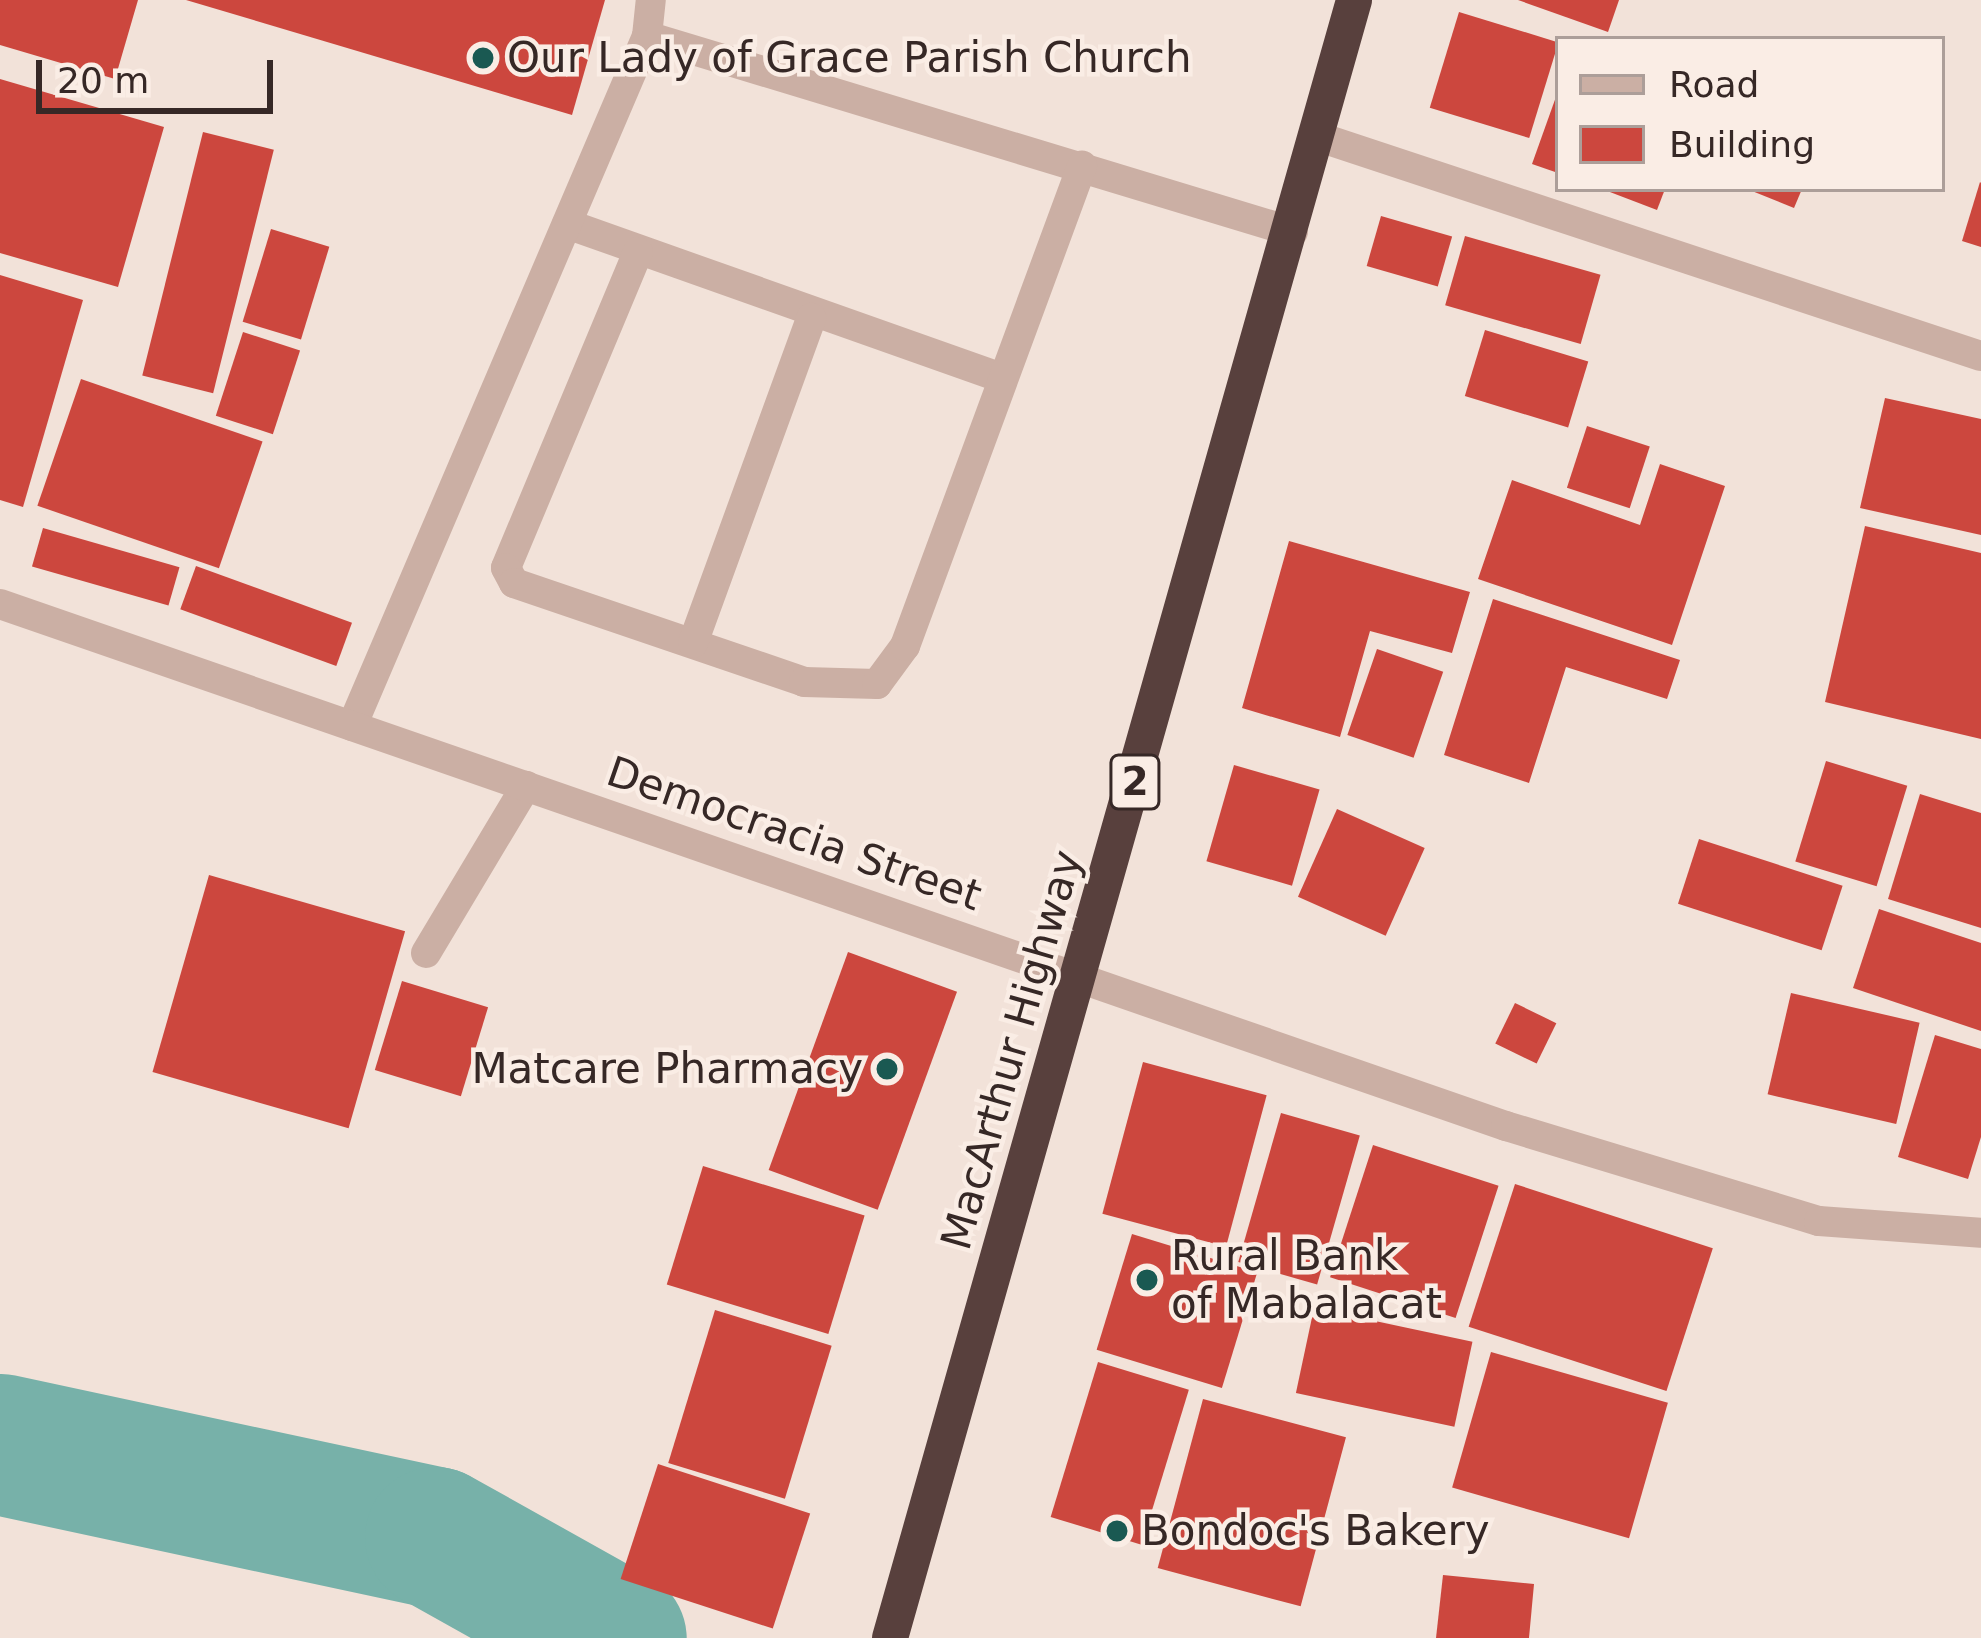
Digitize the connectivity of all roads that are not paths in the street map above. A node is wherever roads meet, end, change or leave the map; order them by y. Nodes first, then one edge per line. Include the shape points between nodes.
1 (651, 0) edge
2 (1354, 0) edge
3 (647, 36) junction
4 (1319, 137) junction
5 (1082, 166) junction
6 (567, 224) junction
7 (1293, 232) junction
8 (638, 252) junction
9 (811, 318) junction
10 (1981, 356) edge
11 (999, 377) junction
12 (0, 604) edge
13 (693, 643) junction
14 (352, 726) junction
15 (526, 786) junction
16 (426, 953) dead end
17 (1079, 976) junction
18 (1981, 1233) edge
19 (890, 1638) edge

1 - 3 street
2 - 4 highway, MacArthur Highway / 2
3 - 5 street
3 - 6 street
4 - 7 highway, MacArthur Highway / 2
4 - 10 street
5 - 7 street
5 - 11 street
6 - 8 street
6 - 14 street
7 - 17 highway, MacArthur Highway / 2
8 - 9 street
8 - 13 street via 506,568 514,583
9 - 11 street
9 - 13 street
11 - 13 street via 894,670 877,684 804,682
12 - 14 street, Democracia Street
14 - 15 street, Democracia Street
15 - 16 street
15 - 17 street, Democracia Street
17 - 18 street, Democracia Street via 1819,1221
17 - 19 highway, MacArthur Highway / 2

